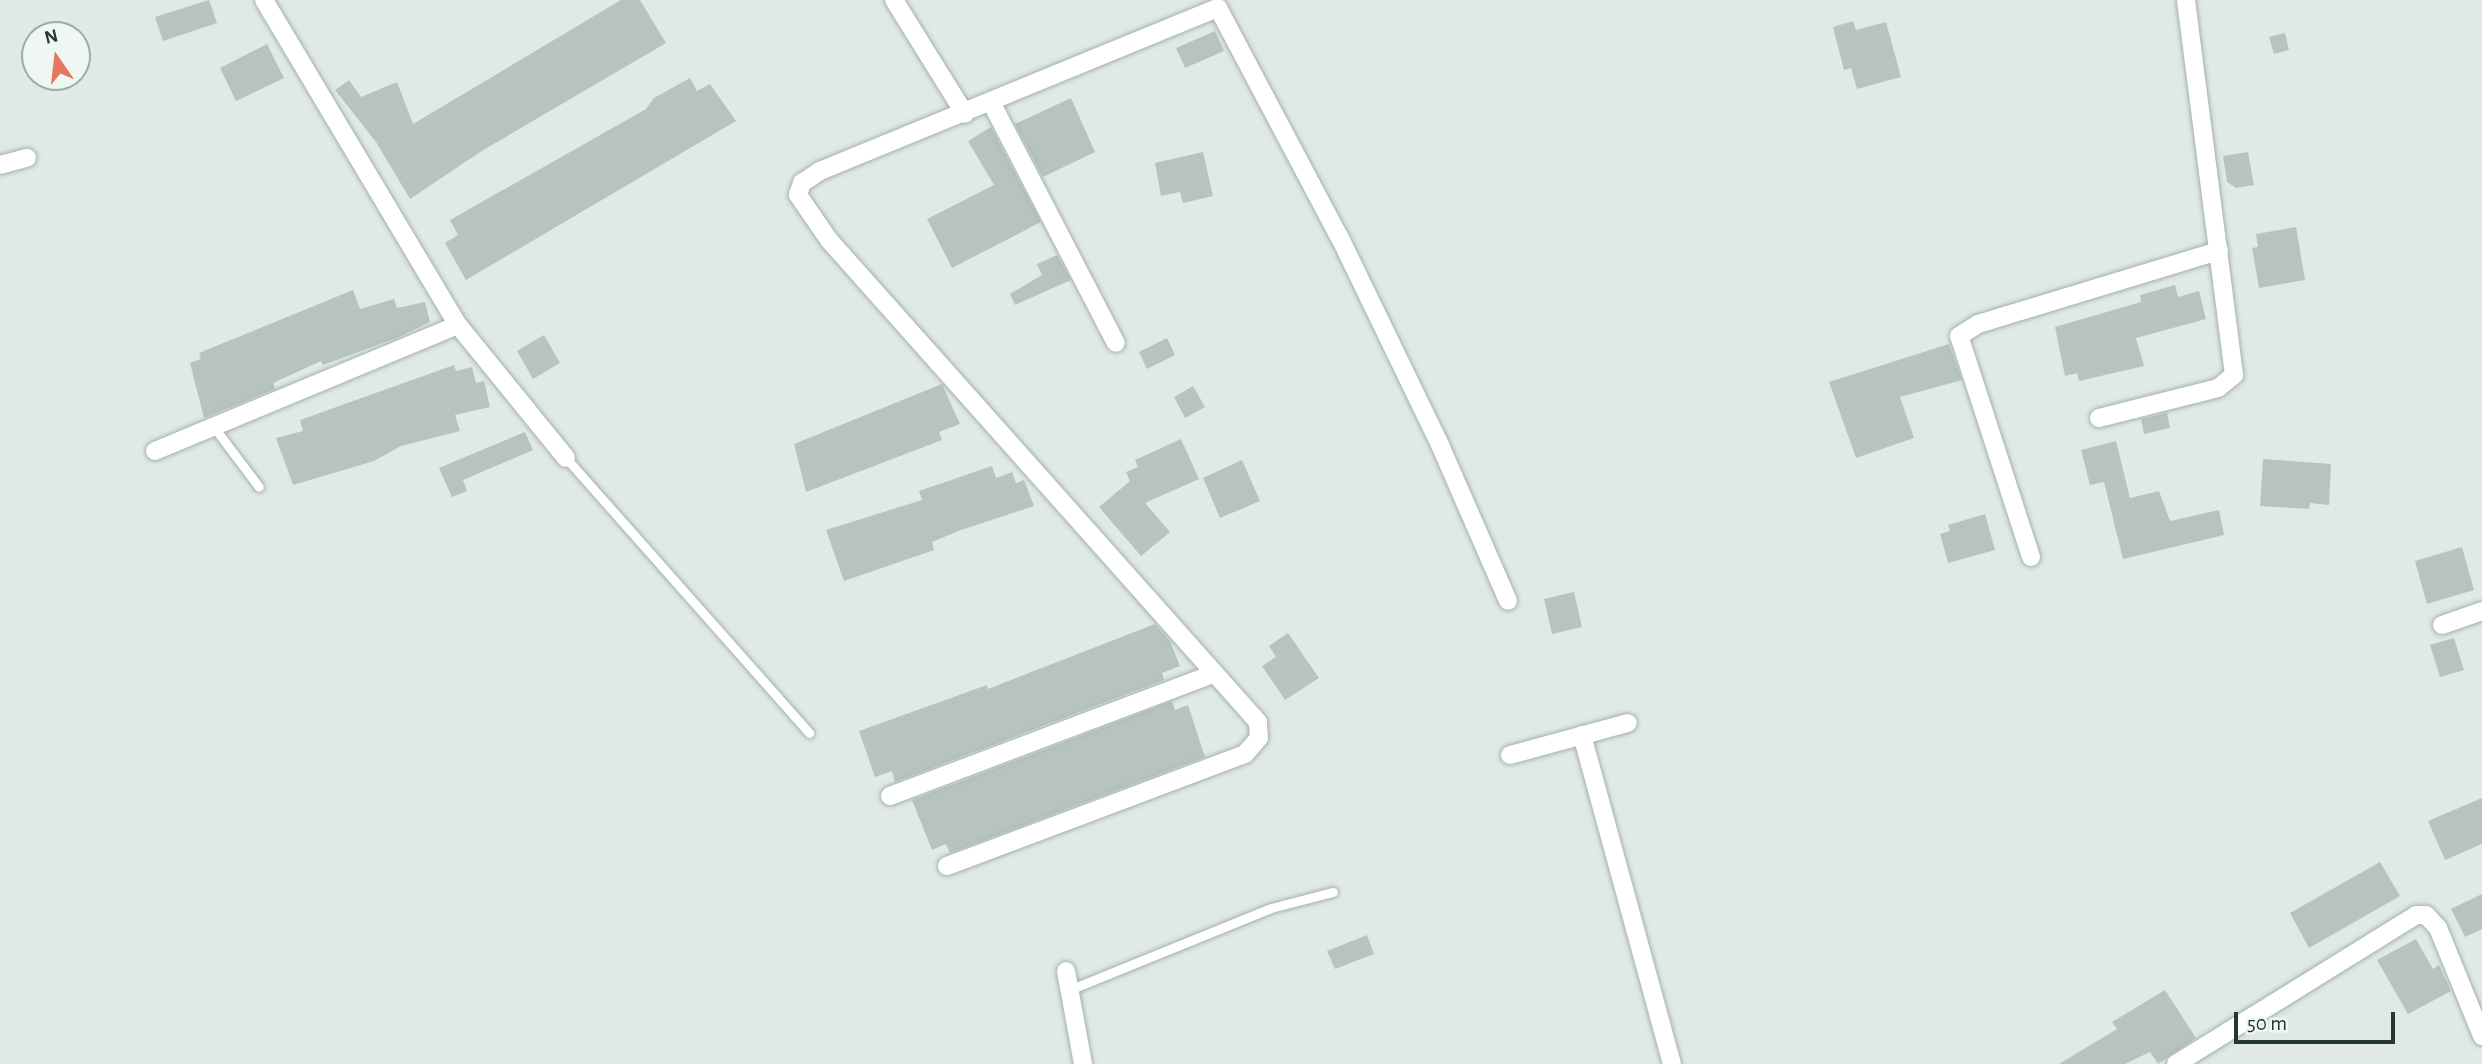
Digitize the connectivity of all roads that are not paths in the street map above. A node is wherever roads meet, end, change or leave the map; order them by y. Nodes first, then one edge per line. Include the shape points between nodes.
1 (264, 0) edge
2 (894, 0) edge
3 (2186, 0) edge
4 (992, 104) junction
5 (965, 114) junction
6 (27, 158) dead end
7 (0, 164) edge
8 (2219, 251) junction
9 (458, 325) junction
10 (1116, 344) dead end
11 (2099, 418) dead end
12 (214, 426) junction
13 (155, 451) dead end
14 (566, 458) joint
15 (259, 487) dead end
16 (2031, 557) dead end
17 (1508, 601) dead end
18 (2482, 611) edge
19 (2442, 625) dead end
20 (1215, 673) junction
21 (1628, 723) dead end
22 (809, 733) dead end
23 (1582, 735) junction
24 (1510, 755) dead end
25 (890, 796) dead end
26 (947, 866) dead end
27 (1333, 892) dead end
28 (1066, 971) dead end
29 (1069, 990) junction
30 (2482, 1036) edge
31 (1083, 1064) edge
32 (1672, 1064) edge
33 (2176, 1064) edge

1 - 9 street
2 - 5 street
3 - 8 street
4 - 5 street
4 - 10 street
4 - 17 street via 1218,8 1340,238 1440,445
5 - 20 street via 810,176 802,183 799,202
6 - 7 street
8 - 11 street via 2235,360 2228,384
8 - 16 street via 1978,324 1959,336
9 - 12 street
9 - 14 street
12 - 13 street
12 - 15 lane
14 - 22 lane
18 - 19 street
20 - 25 street
20 - 26 street via 1258,722 1259,738 1245,754
21 - 23 street
23 - 24 street
23 - 32 street
27 - 29 lane via 1271,908
28 - 29 street
29 - 31 street
30 - 33 street via 2438,928 2427,915 2416,915

